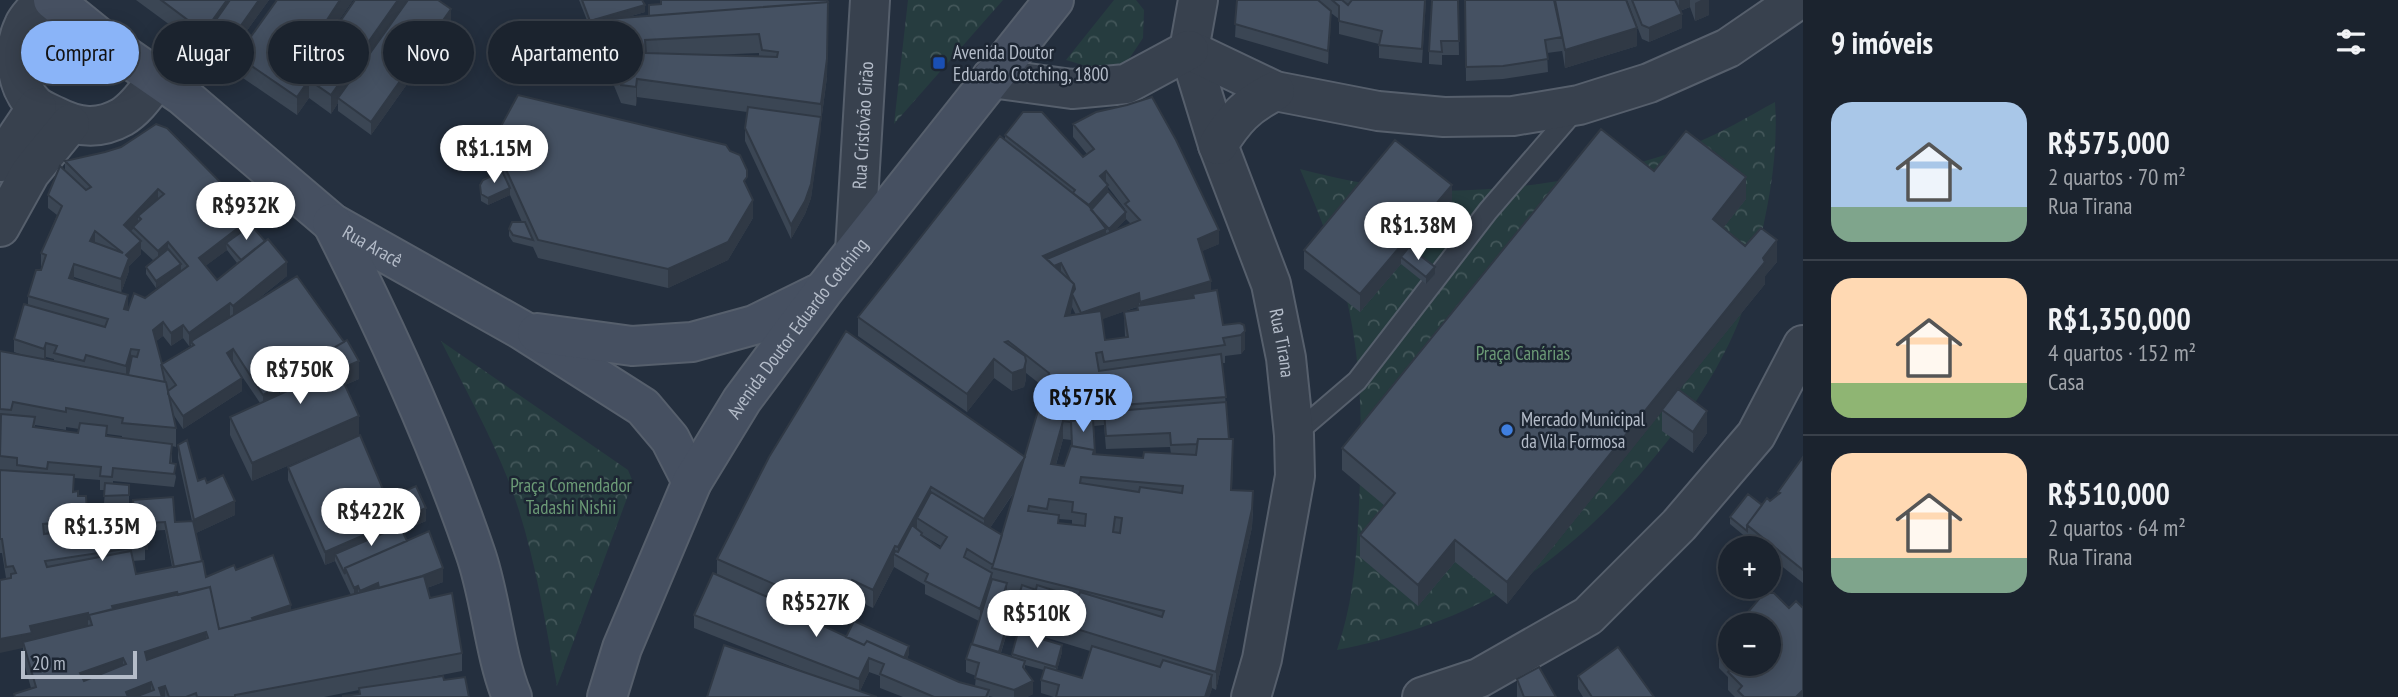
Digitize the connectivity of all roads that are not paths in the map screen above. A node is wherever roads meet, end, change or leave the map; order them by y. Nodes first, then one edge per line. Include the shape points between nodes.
1 (44, 0) edge
2 (53, 0) edge
3 (870, 0) edge
4 (1054, 0) edge
5 (1198, 0) edge
6 (1798, 0) edge
7 (1189, 50) junction
8 (153, 75) edge
9 (991, 78) junction
10 (153, 84) edge
11 (166, 84) edge
12 (1275, 92) junction
13 (1579, 105) junction
14 (53, 115) junction
15 (1218, 145) junction
16 (0, 163) edge
17 (331, 223) junction
18 (0, 227) edge
19 (855, 251) junction
20 (824, 290) junction
21 (522, 330) junction
22 (1803, 345) edge
23 (1294, 435) junction
24 (692, 482) junction
25 (511, 696) edge
26 (607, 697) edge
27 (1251, 697) edge
28 (1422, 697) edge

1 - 14 street via 24,24 18,75 24,91
2 - 8 street, Rua Aracê
3 - 19 street, Rua Cristóvão Girão
4 - 9 street, Avenida Doutor Eduardo Cotching
5 - 7 street, Rua Tirana
6 - 13 street via 1728,48 1649,83
7 - 9 street via 1126,84 1072,89
7 - 12 street
7 - 15 street, Rua Tirana
9 - 19 street, Avenida Doutor Eduardo Cotching
10 - 14 street via 122,117 92,127
11 - 17 street, Rua Aracê
12 - 13 street via 1378,111 1444,117 1513,116
12 - 15 street via 1242,112
13 - 23 lane via 1488,211 1357,381
14 - 16 street
14 - 18 street via 30,173
15 - 23 street, Rua Tirana via 1271,284 1286,358
17 - 21 street, Rua Aracê
17 - 25 street via 378,313 476,554
19 - 20 street, Avenida Doutor Eduardo Cotching
20 - 21 street via 754,325 692,342 632,346
20 - 24 street, Avenida Doutor Eduardo Cotching via 742,400
21 - 24 street, Rua Aracê via 643,407 670,439
22 - 28 street via 1756,435 1679,525 1588,616 1479,678
23 - 27 street, Rua Tirana via 1296,476
24 - 26 street, Avenida Doutor Eduardo Cotching via 622,648

